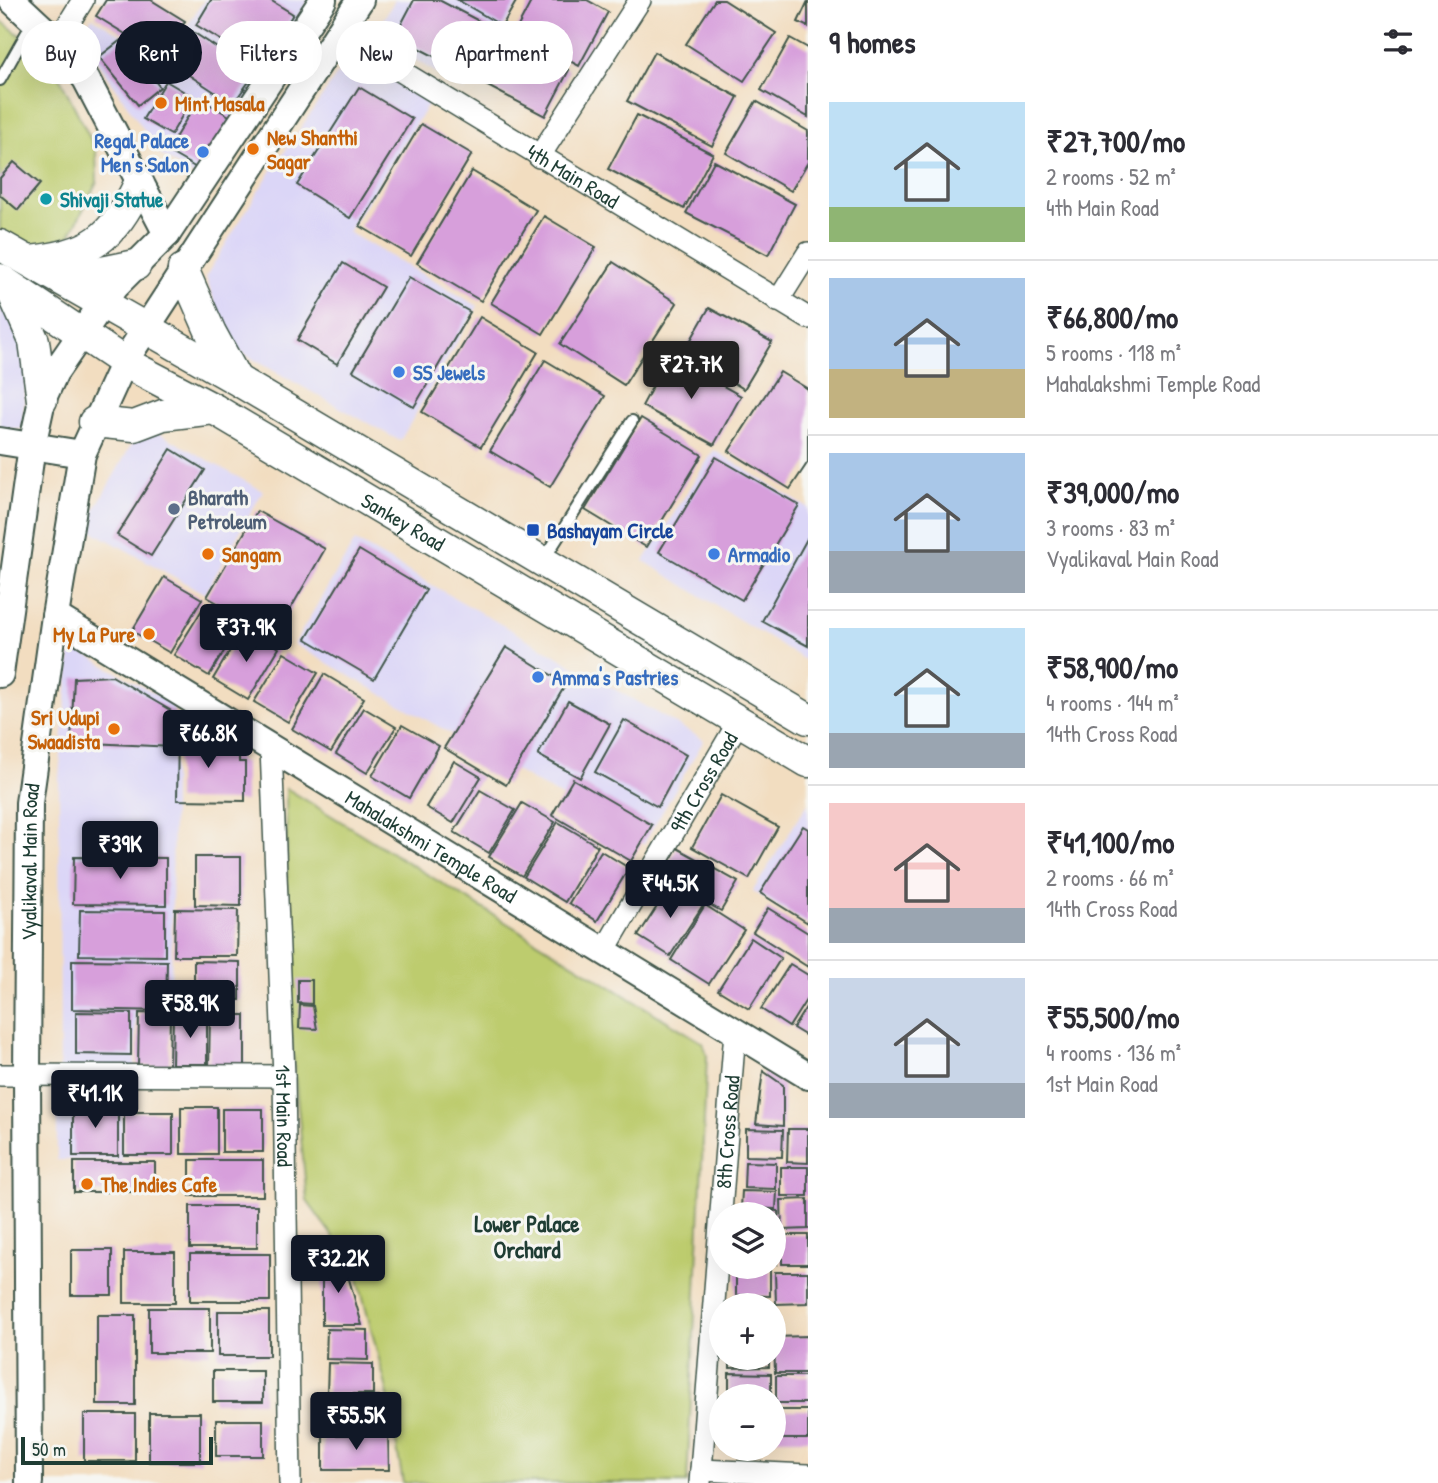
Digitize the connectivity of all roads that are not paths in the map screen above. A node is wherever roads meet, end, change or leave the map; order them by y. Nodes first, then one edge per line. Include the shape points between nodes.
1 (12, 0) edge
2 (83, 0) edge
3 (323, 0) edge
4 (360, 0) edge
5 (640, 0) edge
6 (34, 20) joint
7 (70, 21) edge
8 (346, 21) edge
9 (336, 36) edge
10 (0, 80) edge
11 (417, 82) edge
12 (89, 84) edge
13 (539, 157) junction
14 (139, 184) junction
15 (167, 234) junction
16 (0, 245) edge
17 (808, 253) edge
18 (30, 261) junction
19 (136, 265) junction
20 (183, 270) junction
21 (63, 280) junction
22 (4, 282) edge
23 (778, 301) junction
24 (102, 303) junction
25 (808, 318) edge
26 (145, 328) junction
27 (81, 333) junction
28 (124, 362) junction
29 (237, 380) junction
30 (42, 400) junction
31 (214, 410) junction
32 (632, 421) dead end
33 (94, 422) junction
34 (0, 440) edge
35 (32, 446) junction
36 (82, 454) junction
37 (542, 564) junction
38 (55, 616) junction
39 (0, 674) edge
40 (808, 719) edge
41 (739, 721) junction
42 (271, 748) junction
43 (808, 762) edge
44 (604, 951) junction
45 (735, 1031) junction
46 (0, 1075) edge
47 (27, 1075) junction
48 (284, 1076) junction
49 (808, 1076) edge
50 (808, 1475) edge
51 (701, 1477) edge
52 (29, 1483) edge
53 (290, 1483) edge

1 - 6 street
2 - 7 street
3 - 15 street
4 - 8 street, Vyalikaval Main Road
5 - 13 street
6 - 10 lane
9 - 20 street, Vyalikaval Main Road
11 - 13 street, 4th Main Road
12 - 14 street
13 - 23 street, 4th Main Road
14 - 15 street
14 - 18 main road via 117,225 91,245 63,257
15 - 19 street
16 - 18 main road, Sankey Road
17 - 23 street
18 - 21 main road, Sankey Road
19 - 21 main road
19 - 24 street
20 - 26 street, Vyalikaval Main Road
20 - 29 main road
21 - 24 main road, Sankey Road
22 - 27 main road, Sankey Road
22 - 30 main road via 34,341
23 - 25 street, 4th Main Road
24 - 26 main road, Sankey Road
24 - 27 street
26 - 28 street, Vyalikaval Main Road
26 - 29 main road, Sankey Road
27 - 28 main road, Sankey Road
27 - 30 street
28 - 31 main road, Sankey Road
28 - 33 street, Vyalikaval Main Road
29 - 37 main road, Sankey Road
30 - 35 street
31 - 33 main road via 163,415 134,426
31 - 41 main road, Sankey Road
32 - 37 lane
33 - 36 street, Vyalikaval Main Road
34 - 35 street
35 - 36 street
35 - 39 street
36 - 38 street, Vyalikaval Main Road
37 - 40 main road, Sankey Road
38 - 42 street, Mahalakshmi Temple Road
38 - 47 street, Vyalikaval Main Road via 29,803
41 - 43 main road, Sankey Road
41 - 44 street, 9th Cross Road
42 - 44 street, Mahalakshmi Temple Road
42 - 48 street, 1st Main Road
44 - 45 street, Mahalakshmi Temple Road
45 - 49 street, Mahalakshmi Temple Road
45 - 51 street, 8th Cross Road
46 - 47 street
47 - 48 street
47 - 52 street, Vyalikaval Main Road
48 - 53 street, 1st Main Road
50 - 51 street

